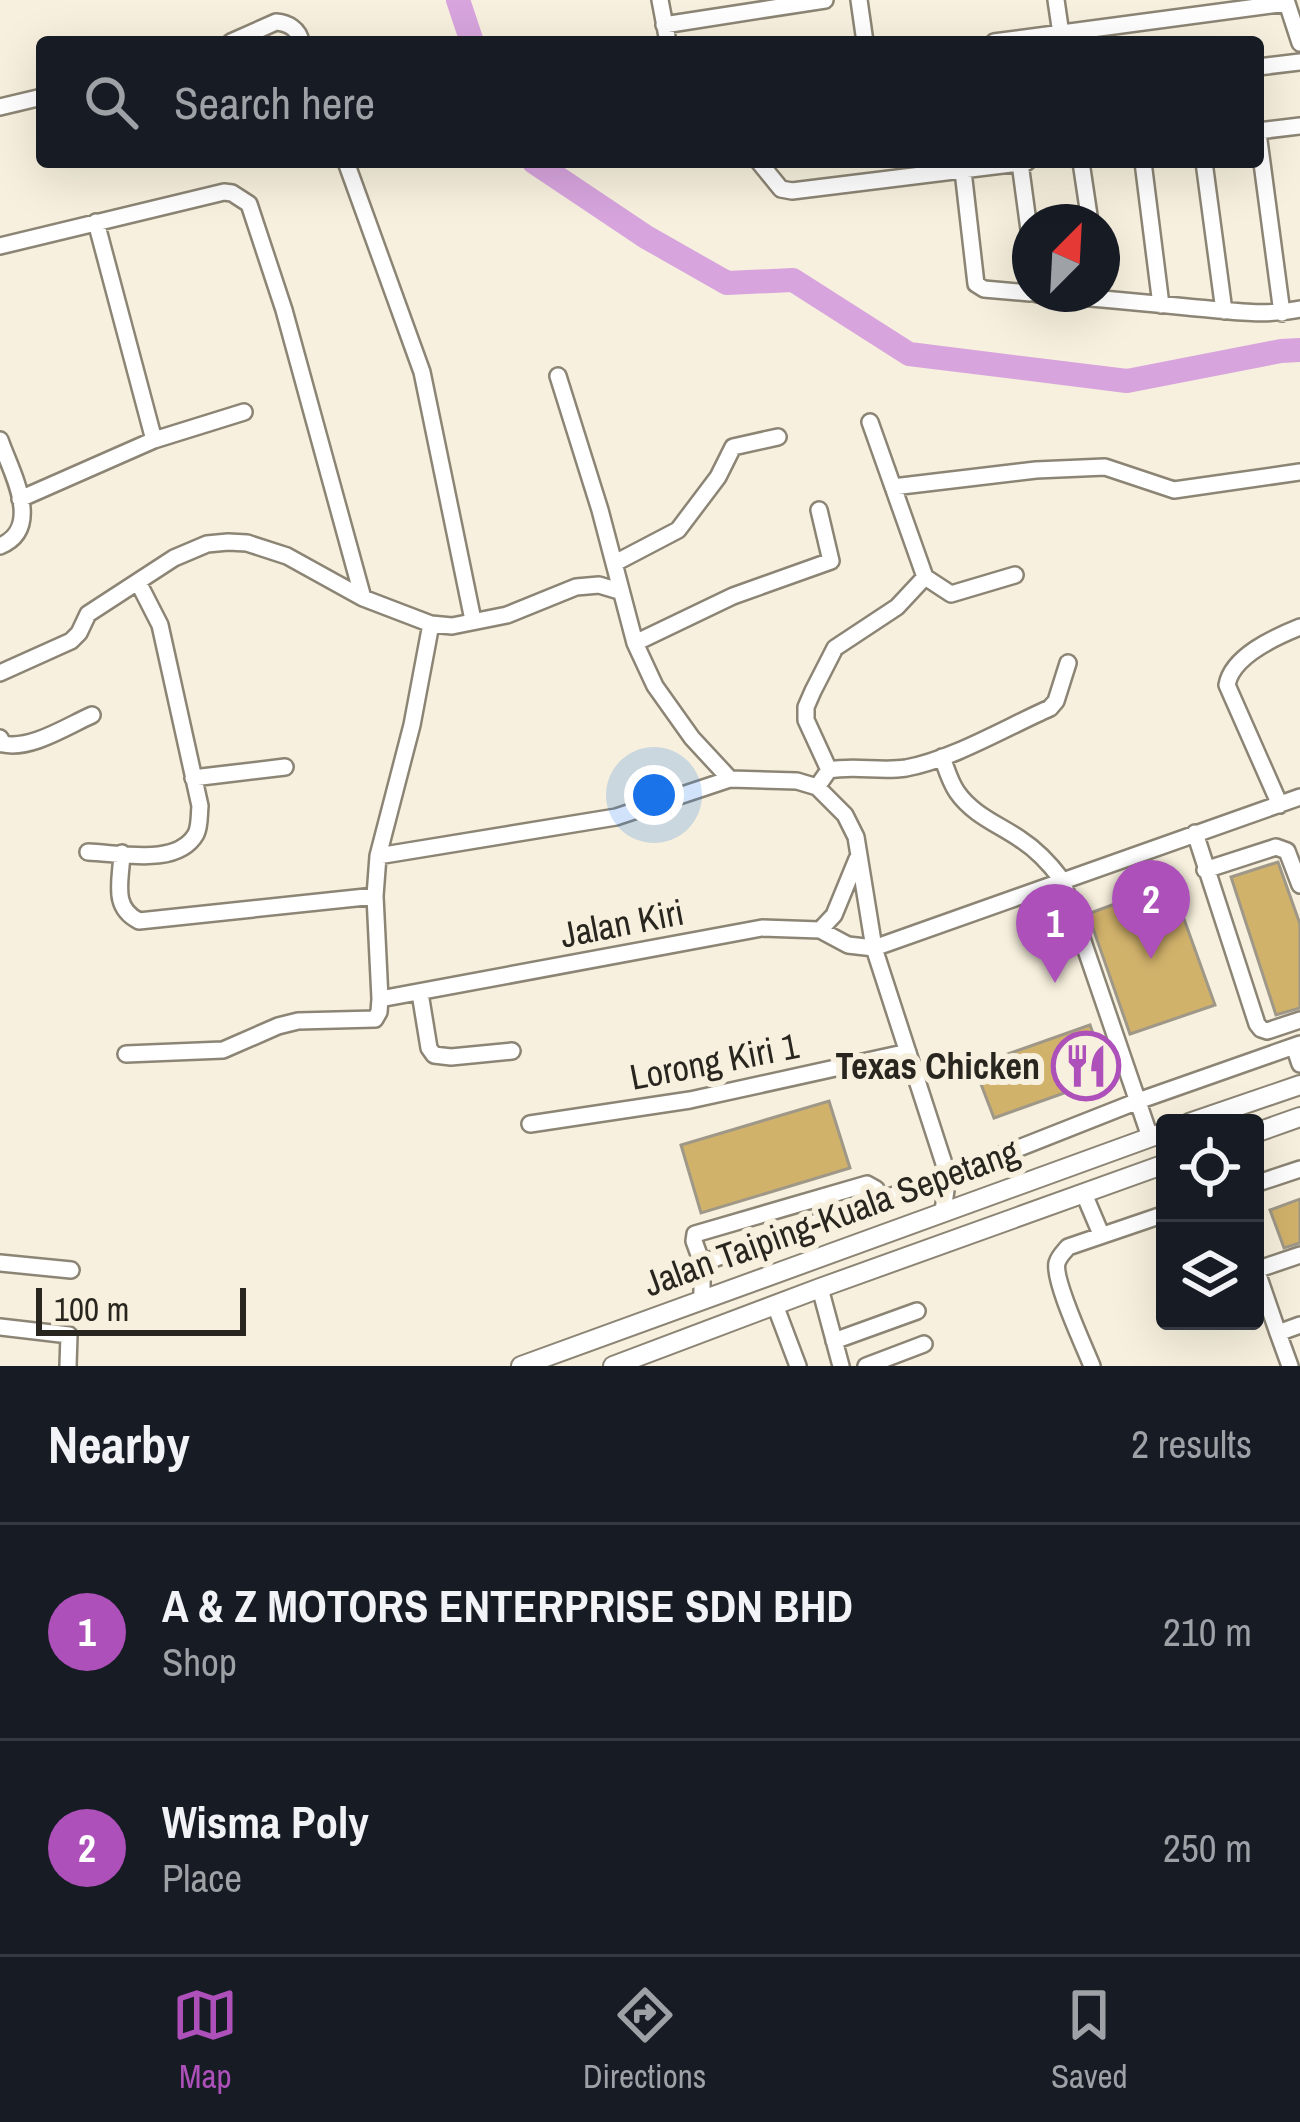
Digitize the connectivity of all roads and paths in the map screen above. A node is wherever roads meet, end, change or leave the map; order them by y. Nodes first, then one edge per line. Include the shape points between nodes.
1 (660, 0) edge
2 (825, 0) edge
3 (859, 0) edge
4 (1055, 0) edge
5 (1286, 2) edge
6 (666, 33) edge
7 (244, 36) edge
8 (300, 36) edge
9 (864, 36) edge
10 (1073, 36) edge
11 (1300, 43) edge
12 (1300, 62) edge
13 (1264, 66) edge
14 (36, 98) edge
15 (0, 106) edge
16 (1300, 126) edge
17 (1264, 131) edge
18 (348, 168) edge
19 (764, 168) edge
20 (911, 168) edge
21 (983, 168) edge
22 (1024, 168) edge
23 (1082, 168) edge
24 (1143, 168) edge
25 (1205, 168) edge
26 (1263, 168) edge
27 (963, 171) junction
28 (1027, 204) edge
29 (1087, 204) edge
30 (96, 222) junction
31 (0, 246) edge
32 (1012, 292) edge
33 (1120, 299) edge
34 (1161, 305) junction
35 (1300, 309) edge
36 (1224, 311) junction
37 (1282, 313) junction
38 (558, 376) dead end
39 (244, 412) dead end
40 (870, 422) dead end
41 (778, 437) dead end
42 (0, 440) edge
43 (154, 440) junction
44 (1300, 472) edge
45 (893, 487) junction
46 (20, 499) junction
47 (819, 510) dead end
48 (0, 546) edge
49 (615, 562) junction
50 (1015, 575) dead end
51 (925, 577) junction
52 (138, 582) junction
53 (619, 591) junction
54 (363, 598) junction
55 (473, 620) junction
56 (431, 624) junction
57 (1300, 627) edge
58 (635, 644) junction
59 (1068, 663) dead end
60 (0, 673) edge
61 (92, 715) dead end
62 (0, 738) edge
63 (942, 757) junction
64 (285, 767) dead end
65 (829, 770) junction
66 (193, 778) junction
67 (730, 779) junction
68 (817, 788) junction
69 (1300, 797) edge
70 (1280, 805) junction
71 (1195, 833) junction
72 (88, 852) dead end
73 (122, 854) junction
74 (378, 856) junction
75 (858, 857) junction
76 (1205, 870) junction
77 (1062, 880) junction
78 (1300, 885) edge
79 (375, 896) junction
80 (820, 930) junction
81 (874, 948) junction
82 (420, 993) junction
83 (380, 999) junction
84 (1300, 1020) edge
85 (1297, 1045) edge
86 (512, 1051) dead end
87 (908, 1052) junction
88 (126, 1054) dead end
89 (1300, 1064) edge
90 (1300, 1084) edge
91 (1138, 1101) junction
92 (1215, 1114) edge
93 (1300, 1117) edge
94 (530, 1124) dead end
95 (1264, 1130) edge
96 (1156, 1131) edge
97 (1156, 1135) edge
98 (1156, 1167) edge
99 (1300, 1168) edge
100 (948, 1176) junction
101 (1264, 1181) edge
102 (1084, 1194) junction
103 (879, 1199) junction
104 (976, 1199) junction
105 (943, 1211) junction
106 (1156, 1217) edge
107 (1101, 1234) junction
108 (1300, 1255) edge
109 (0, 1263) edge
110 (702, 1263) junction
111 (1264, 1266) edge
112 (71, 1270) dead end
113 (820, 1288) junction
114 (1264, 1292) edge
115 (703, 1299) junction
116 (775, 1305) junction
117 (917, 1312) dead end
118 (1300, 1325) edge
119 (0, 1328) edge
120 (1278, 1333) junction
121 (834, 1341) junction
122 (924, 1344) dead end
123 (68, 1366) edge
124 (520, 1366) edge
125 (613, 1366) edge
126 (798, 1366) edge
127 (841, 1366) edge
128 (866, 1366) edge
129 (1092, 1366) edge
130 (1290, 1366) edge

1 - 6 street
2 - 6 street
3 - 9 street
4 - 10 street
5 - 10 street
5 - 11 street
7 - 8 street via 276,22
12 - 13 street
14 - 15 street
16 - 17 street
18 - 55 street via 422,372
19 - 20 street via 792,191
20 - 27 street
21 - 27 street
22 - 28 street
23 - 29 street
24 - 34 street
25 - 36 street
26 - 37 street
27 - 32 street via 976,284
30 - 31 street
30 - 43 street
30 - 54 street via 224,192 249,204
33 - 34 street
34 - 36 street
35 - 37 street
36 - 37 street
38 - 49 street
39 - 43 street
40 - 45 street
41 - 49 street via 734,447 678,530
42 - 46 street
43 - 46 street
44 - 45 street via 1174,490 1105,467
45 - 51 street
46 - 48 street via 21,530
47 - 58 street via 831,561
49 - 53 street
50 - 51 street via 951,594
51 - 65 street via 897,607 835,647 813,691 806,720
52 - 54 street via 207,544 247,543
52 - 60 street via 88,614 71,641
52 - 66 street via 160,625
53 - 55 street via 576,587
53 - 58 street
54 - 56 street
55 - 56 street
56 - 74 street
57 - 70 street via 1238,664 1227,685
58 - 67 street via 655,686
59 - 63 street via 1050,708
61 - 62 street via 26,743
63 - 65 street via 909,768
63 - 77 street via 966,802 1023,840
64 - 66 street
65 - 68 street
66 - 73 street via 198,830 187,844 168,854
67 - 68 street
67 - 74 street via 616,817
68 - 75 street via 845,815
69 - 70 street
70 - 71 street
71 - 76 street
71 - 77 street
72 - 73 street
73 - 79 street via 119,903 139,921
74 - 79 street
75 - 80 street
75 - 81 street
76 - 78 street via 1276,847 1287,850
76 - 84 street via 1261,1030
77 - 81 street
77 - 91 street
79 - 83 street
80 - 81 street, Jalan Kiri
80 - 82 street, Jalan Kiri via 743,930
81 - 87 street
82 - 83 street, Jalan Kiri
82 - 86 street via 434,1055
83 - 88 street, Jalan Kiri via 371,1021 298,1022 223,1050
85 - 89 street
85 - 91 street
87 - 94 street, Lorong Kiri 1 via 690,1100
87 - 100 street
90 - 92 main road
91 - 96 street
91 - 100 street
93 - 95 main road
97 - 104 main road, Jalan Taiping-Kuala Sepetang
98 - 102 main road, Jalan Taiping-Kuala Sepetang
99 - 101 street
100 - 103 street
100 - 104 street
100 - 105 street
102 - 107 street
102 - 113 main road, Jalan Taiping-Kuala Sepetang
103 - 110 street
103 - 110 street via 867,1184 695,1234
104 - 105 main road, Jalan Taiping-Kuala Sepetang
105 - 115 main road, Jalan Taiping-Kuala Sepetang
106 - 107 street
107 - 129 street via 1068,1247 1056,1267
108 - 111 street
109 - 112 street
110 - 115 street
113 - 116 main road, Jalan Taiping-Kuala Sepetang
113 - 121 street
114 - 120 street
115 - 124 main road, Jalan Taiping-Kuala Sepetang
116 - 125 main road, Jalan Taiping-Kuala Sepetang
116 - 126 street
117 - 121 street
118 - 120 street
119 - 123 street via 70,1335
120 - 130 street
121 - 127 street
122 - 128 street

